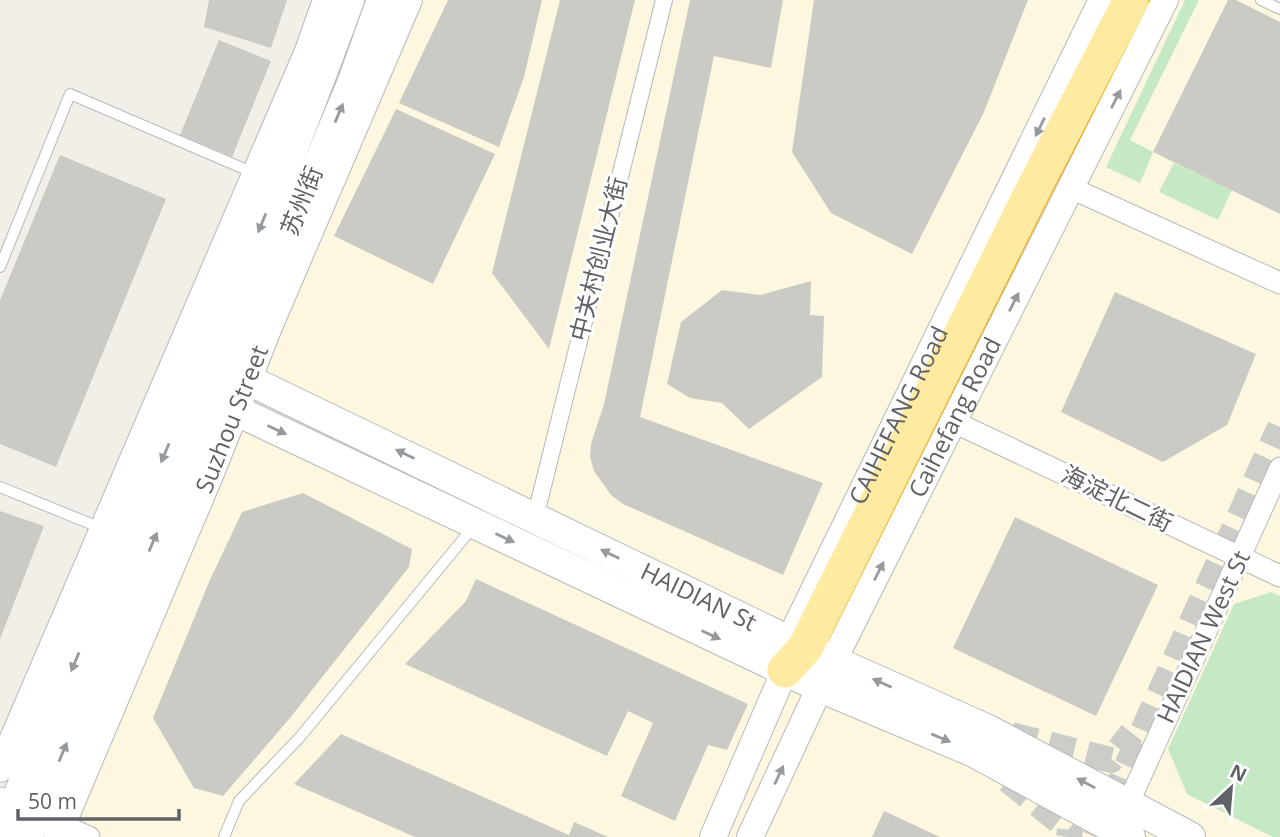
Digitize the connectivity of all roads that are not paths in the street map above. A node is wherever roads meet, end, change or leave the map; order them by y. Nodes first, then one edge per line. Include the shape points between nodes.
1 (326, 0) edge
2 (349, 0) edge
3 (382, 0) edge
4 (409, 0) edge
5 (664, 0) edge
6 (1102, 0) edge
7 (1131, 0) edge
8 (1165, 0) edge
9 (1261, 0) edge
10 (1280, 9) edge
11 (266, 179) junction
12 (1071, 188) junction
13 (0, 267) edge
14 (1280, 283) edge
15 (228, 369) junction
16 (214, 400) junction
17 (954, 422) junction
18 (1280, 468) edge
19 (0, 487) edge
20 (535, 517) junction
21 (476, 524) junction
22 (115, 534) junction
23 (1240, 558) junction
24 (1280, 576) edge
25 (807, 662) junction
26 (0, 769) edge
27 (33, 819) edge
28 (1121, 827) edge
29 (1, 837) edge
30 (89, 837) edge
31 (224, 837) edge
32 (713, 837) edge
33 (750, 837) edge
34 (1190, 837) edge

1 - 11 street, Suzhou Street
2 - 11 main road, 苏州街 via 312,102
15 -> 3 main road, 苏州街 via 352,84
4 - 15 street, Suzhou Street
5 - 20 street, 中关村创业大街
6 -> 25 street, CAIHEFANG Road
7 - 25 highway via 1034,188
12 -> 8 street, Caihefang Road
9 - 10 lane
11 - 13 lane via 70,94
11 -> 15 main road, 苏州街
11 - 22 street, Suzhou Street
12 - 14 street
17 -> 12 street, Caihefang Road
15 - 16 main road, 苏州街
20 -> 15 main road, HAIDIAN St
16 -> 21 main road, HAIDIAN St
16 -> 22 main road, Suzhou Street
16 - 27 main road, Suzhou Street
17 - 23 street, 海淀北二街
25 -> 17 street, Caihefang Road
18 - 23 street, HAIDIAN West St
19 - 22 lane
25 -> 20 main road, HAIDIAN St
21 -> 25 main road, HAIDIAN St
21 - 31 lane via 300,737 239,802
22 - 26 street, Suzhou Street
22 -> 27 main road, Suzhou Street
23 - 24 street, 海淀北二街
23 - 28 street, HAIDIAN West St
25 - 28 main road, HAIDIAN St via 986,729
25 - 32 street, CAIHEFANG Road
33 -> 25 street, Caihefang Road
27 - 29 main road, Suzhou Street
27 - 30 street
28 - 34 main road, HAIDIAN St

